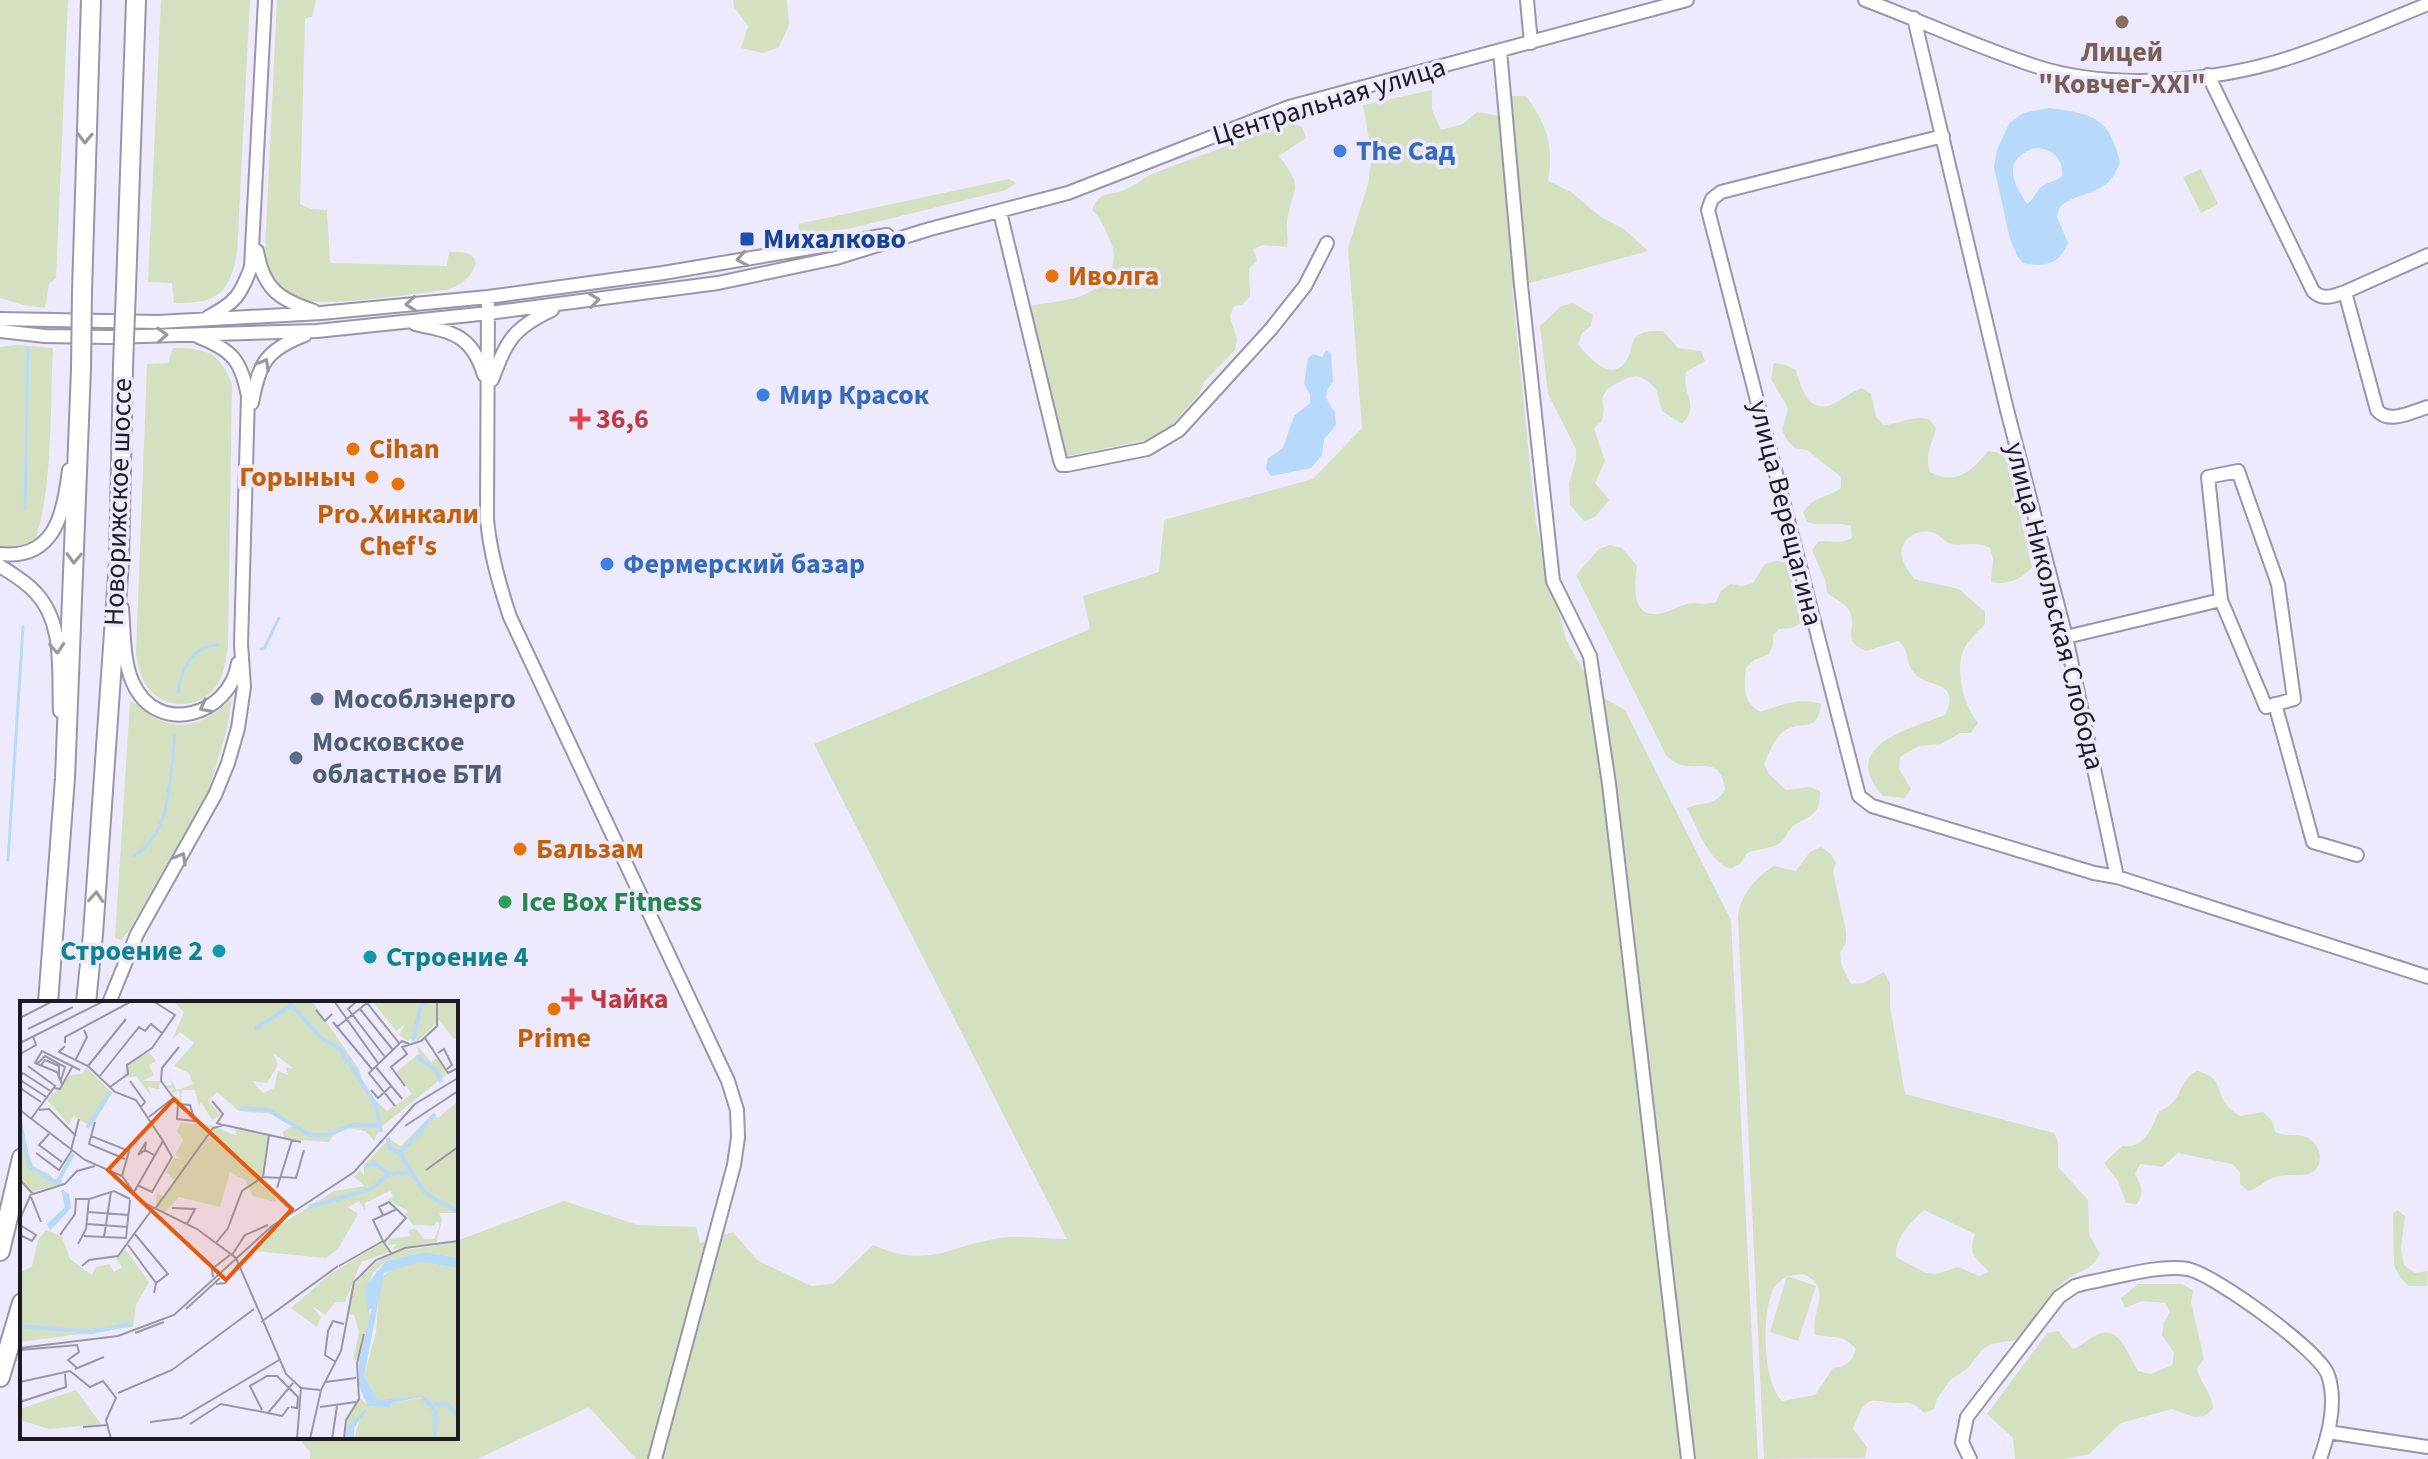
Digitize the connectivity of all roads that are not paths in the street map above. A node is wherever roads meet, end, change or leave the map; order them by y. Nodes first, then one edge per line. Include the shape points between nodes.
1 (84, 0) edge
2 (91, 0) edge
3 (136, 0) edge
4 (143, 0) edge
5 (265, 0) edge
6 (1527, 0) edge
7 (1687, 0) edge
8 (1865, 0) edge
9 (2428, 4) edge
10 (1914, 18) junction
11 (1531, 43) junction
12 (1500, 51) junction
13 (87, 60) junction
14 (2208, 75) junction
15 (131, 94) junction
16 (1943, 136) junction
17 (1000, 212) junction
18 (930, 229) junction
19 (255, 236) junction
20 (1327, 243) dead end
21 (2428, 255) edge
22 (2345, 292) junction
23 (488, 297) junction
24 (565, 304) junction
25 (0, 310) edge
26 (321, 313) junction
27 (489, 313) junction
28 (0, 319) edge
29 (205, 319) junction
30 (404, 322) junction
31 (25, 328) junction
32 (317, 331) junction
33 (0, 334) edge
34 (193, 335) junction
35 (488, 390) junction
36 (2428, 407) edge
37 (80, 424) junction
38 (248, 426) junction
39 (0, 554) edge
40 (119, 561) junction
41 (0, 566) edge
42 (2221, 600) junction
43 (2066, 637) junction
44 (241, 644) junction
45 (2275, 704) junction
46 (65, 778) junction
47 (2357, 855) dead end
48 (2117, 877) junction
49 (2428, 977) edge
50 (48, 1001) edge
51 (86, 1001) edge
52 (110, 1001) edge
53 (20, 1166) edge
54 (0, 1251) edge
55 (20, 1310) edge
56 (0, 1377) edge
57 (2328, 1432) junction
58 (2428, 1447) edge
59 (655, 1459) edge
60 (1688, 1459) edge
61 (1970, 1459) edge
62 (2320, 1459) edge

1 - 13 street
2 - 13 highway, Новорижское шоссе
3 - 15 highway, Новорижское шоссе
4 - 15 street
5 - 19 street
6 - 11 street
7 - 11 street, Центральная улица
8 - 10 street
9 - 14 street via 2290,57
10 - 14 street via 2036,66 2085,77
10 - 16 street, улица Никольская Слобода
11 - 12 street, Центральная улица
12 - 17 street, Центральная улица via 1289,107 1121,174
12 - 60 street via 1553,581 1590,656
13 -> 37 highway, Новорижское шоссе, bridge
14 - 22 street via 2313,291 2326,298
15 - 40 highway, Новорижское шоссе, bridge
16 - 43 street, улица Никольская Слобода
16 - 48 street, улица Верещагина via 1721,192 1708,210 1859,796 1872,806
17 - 18 street, Центральная улица
17 - 20 street via 1062,465 1147,449 1179,430 1271,329 1305,286
18 -> 23 street
24 -> 18 street via 718,283 836,258
19 - 26 street via 258,261 273,291 287,302
19 - 29 street via 240,295
21 - 22 street
22 - 36 street via 2381,416
23 -> 26 street
23 - 27 street
24 - 27 street
24 - 35 street via 517,329
25 - 31 street
26 - 29 street
27 - 30 street
27 - 35 street
28 - 31 street
29 - 31 street
30 - 32 street
30 - 35 street via 462,338 479,359
31 - 33 street
31 -> 34 street via 108,337
32 - 34 street
38 -> 32 street via 266,358 287,342
34 - 38 street via 221,345 239,363 248,396
35 - 59 street via 487,519 506,604 692,1001 737,1110 734,1165
37 - 39 street via 55,530 30,551
37 -> 46 highway, Новорижское шоссе
38 - 44 street
44 -> 40 street via 229,690 215,704 187,715 154,707 132,683
51 -> 40 highway, Новорижское шоссе
41 -> 46 street via 35,591 53,618
42 - 43 street
42 - 45 street via 2266,707
42 - 45 street via 2208,477 2238,471 2278,584 2294,699
43 - 48 street, улица Никольская Слобода
52 -> 44 street via 137,934 228,763 244,687
45 - 47 street via 2313,842
46 - 50 highway, Новорижское шоссе
48 - 49 street
53 - 54 highway
55 - 56 highway
57 - 58 street
57 - 61 street via 2331,1389 2320,1362 2203,1275 2170,1268 2086,1283 2059,1297 1967,1417 1962,1442
57 - 62 street

